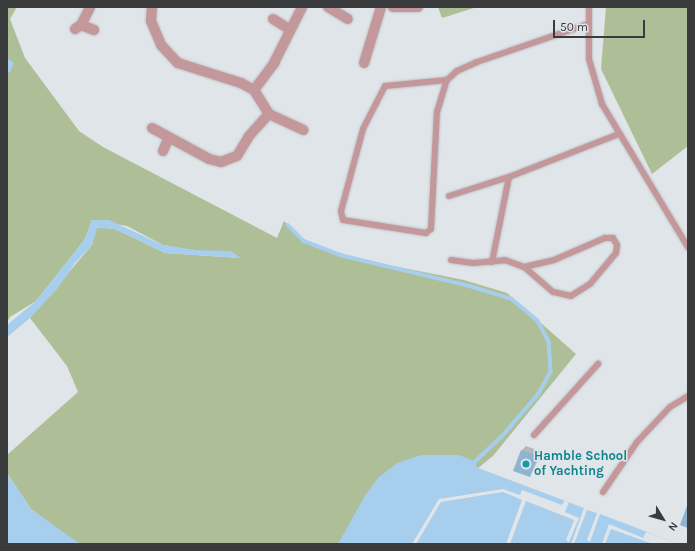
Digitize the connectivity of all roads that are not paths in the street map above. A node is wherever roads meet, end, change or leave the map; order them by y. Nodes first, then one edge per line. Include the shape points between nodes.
1 (90, 7) edge
2 (152, 7) edge
3 (302, 7) edge
4 (328, 7) edge
5 (381, 7) edge
6 (393, 7) edge
7 (418, 7) edge
8 (589, 7) edge
9 (273, 19) dead end
10 (348, 19) dead end
11 (588, 24) junction
12 (289, 29) junction
13 (94, 30) dead end
14 (364, 63) dead end
15 (447, 80) junction
16 (254, 90) junction
17 (269, 114) junction
18 (152, 128) dead end
19 (304, 130) dead end
20 (619, 134) junction
21 (169, 138) junction
22 (163, 151) dead end
23 (509, 177) junction
24 (449, 196) dead end
25 (688, 247) edge
26 (451, 260) dead end
27 (492, 262) junction
28 (524, 267) junction
29 (598, 364) dead end
30 (688, 396) edge
31 (534, 436) dead end
32 (603, 492) dead end

1 - 13 street via 78,27
2 - 16 street via 151,21 161,44 178,63 241,82
3 - 12 street
4 - 10 street
5 - 14 street
6 - 7 street
8 - 11 lane
9 - 12 street
11 - 15 lane via 477,62 457,71
11 - 20 lane via 589,58 595,86
12 - 16 street via 274,62
15 - 15 lane via 437,112 431,229 426,234 343,220 341,211 363,129 385,86
16 - 17 street
17 - 19 street
17 - 21 street via 249,136 237,156 226,161 209,159
18 - 21 street
20 - 23 lane
20 - 25 lane
21 - 22 street
23 - 24 lane
23 - 27 lane
26 - 27 lane
27 - 28 lane via 505,260
28 - 28 lane via 554,260 604,238 612,238 617,245 616,253 590,284 571,296 553,292
29 - 31 lane
30 - 32 lane via 670,407 637,442

